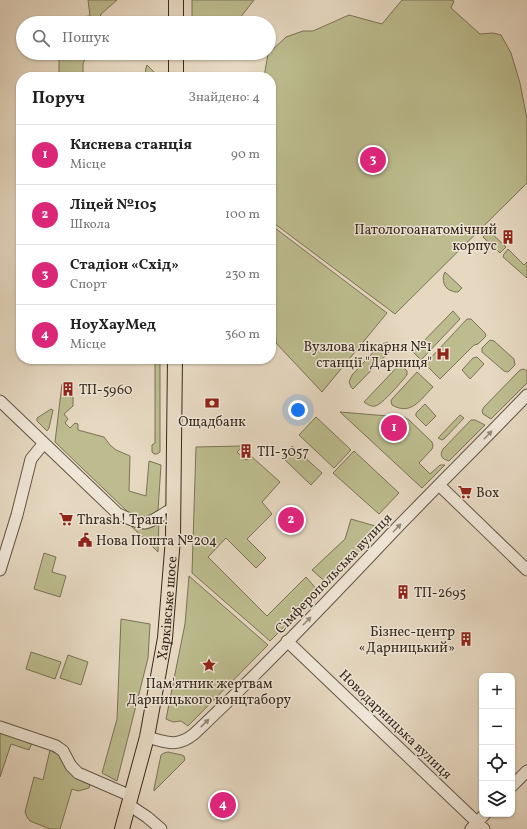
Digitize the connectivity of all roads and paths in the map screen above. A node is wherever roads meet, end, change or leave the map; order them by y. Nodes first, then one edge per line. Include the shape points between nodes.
1 (176, 0) edge
2 (176, 16) edge
3 (176, 60) edge
4 (176, 72) edge
5 (175, 364) edge
6 (527, 395) edge
7 (0, 401) edge
8 (44, 443) junction
9 (439, 485) junction
10 (173, 508) junction
11 (0, 570) edge
12 (527, 570) edge
13 (287, 641) junction
14 (0, 726) edge
15 (147, 737) junction
16 (527, 771) edge
17 (515, 783) edge
18 (130, 801) junction
19 (483, 817) edge
20 (477, 827) edge
21 (122, 829) edge
22 (161, 829) edge

1 - 2 main road
3 - 4 main road
5 - 10 main road, Харківське шосе
9 -> 6 street, Сімферопольська вулиця
7 - 8 street
8 - 10 street via 118,514 145,523
8 - 11 street via 31,459
9 - 12 street
13 -> 9 street, Сімферопольська вулиця
10 - 15 main road, Харківське шосе via 165,638
15 -> 13 street, Сімферопольська вулиця via 173,743 188,739
13 - 20 street, Новодарницька вулиця
14 - 18 street via 56,746 63,751 78,773
15 - 18 main road, Харківське шосе
16 - 17 street
18 - 21 main road, Харківське шосе
18 - 22 street
19 - 20 street

